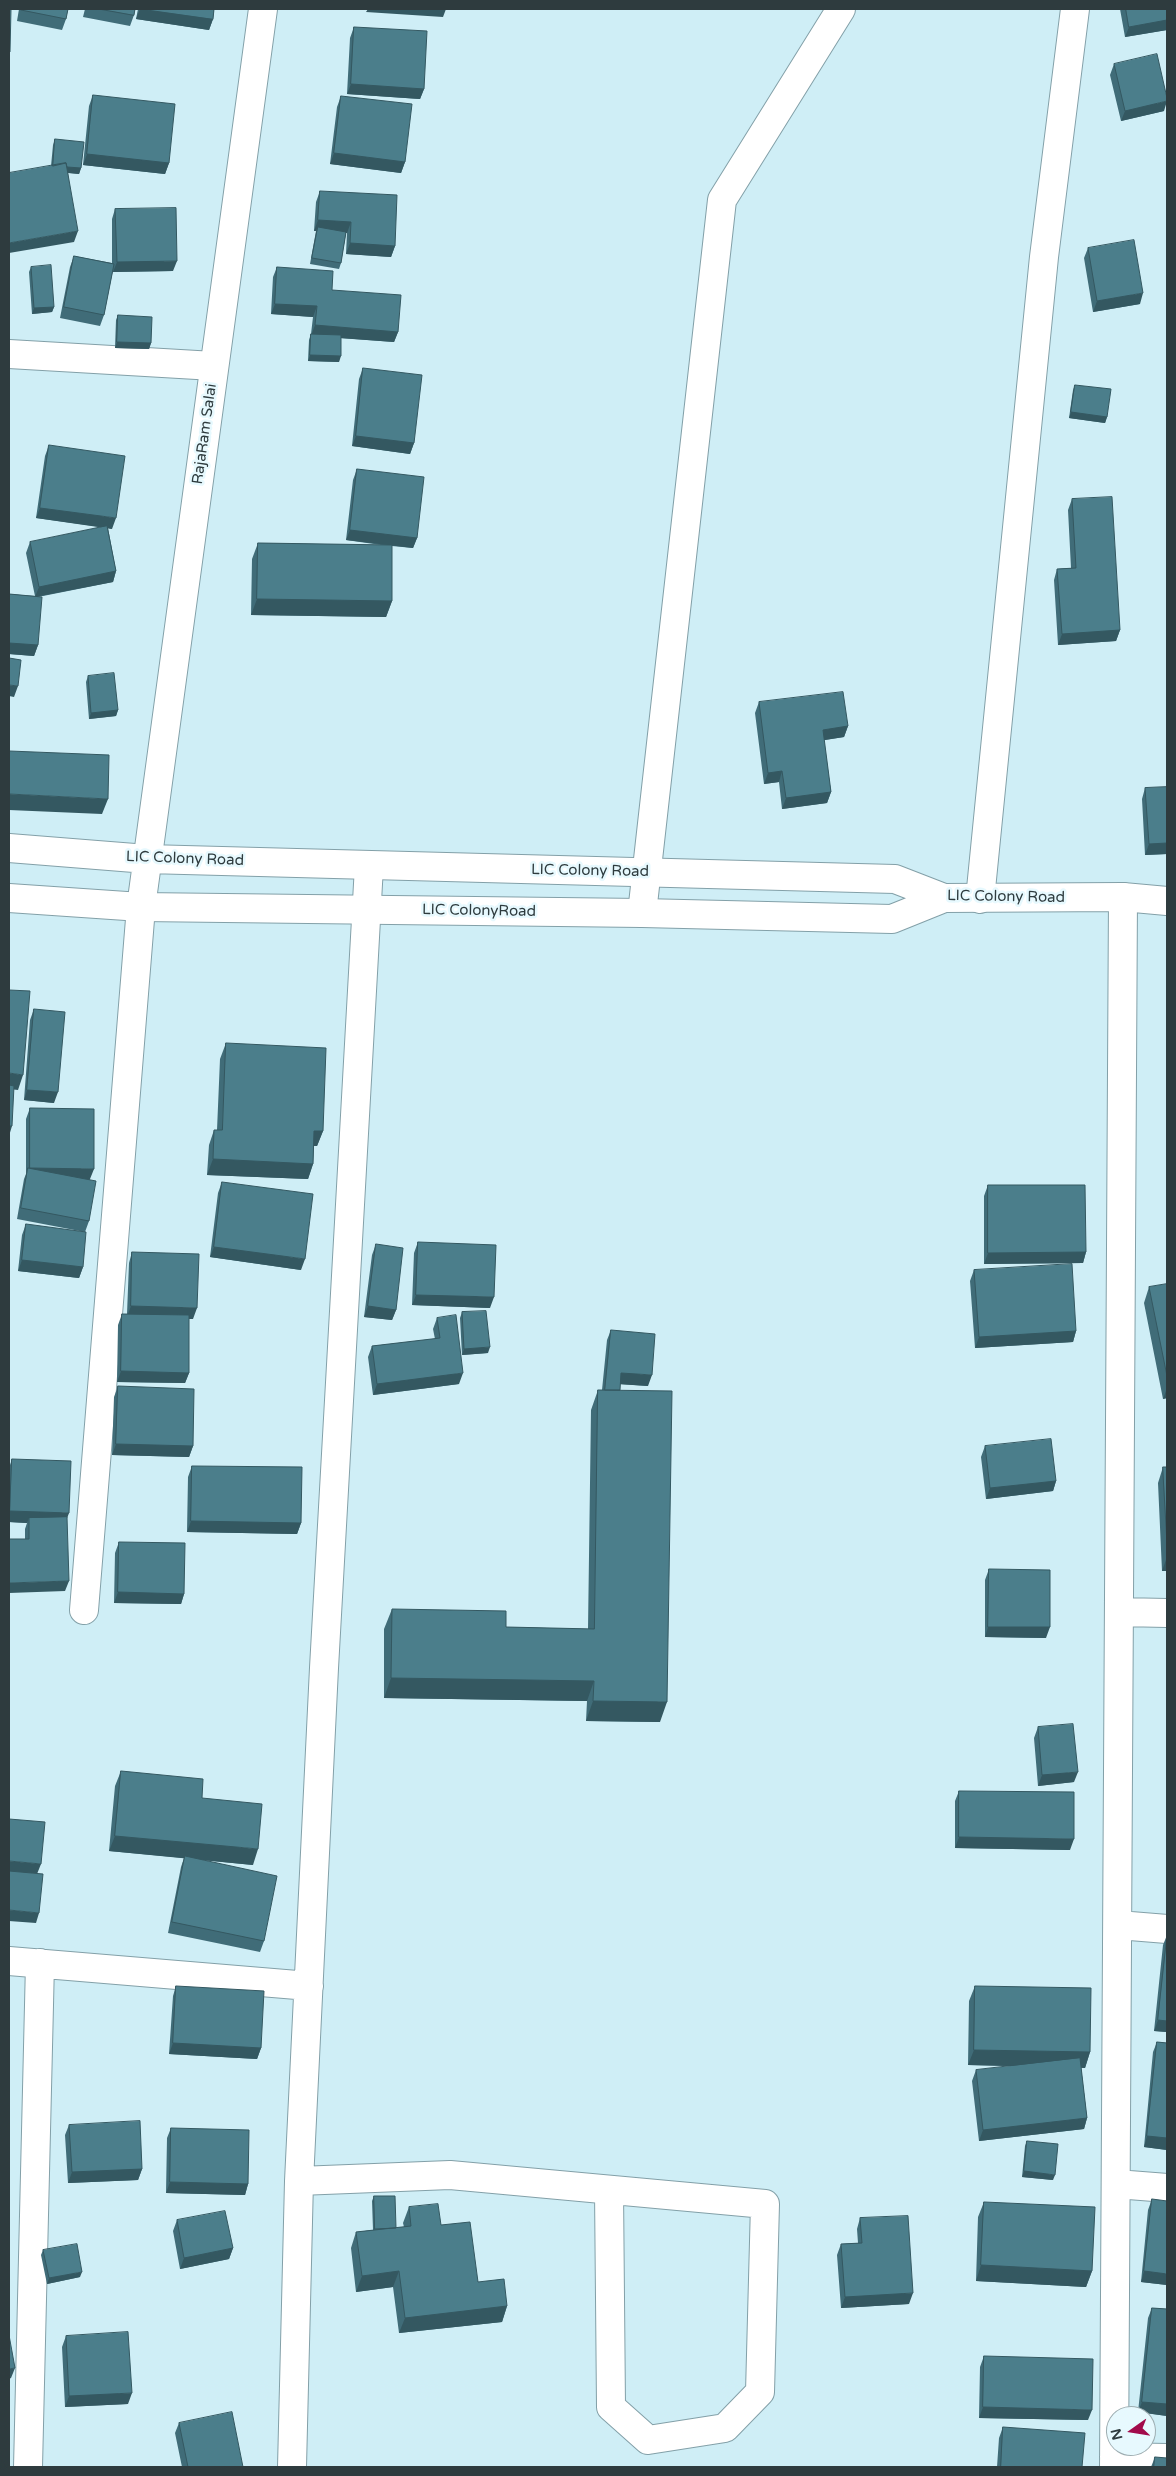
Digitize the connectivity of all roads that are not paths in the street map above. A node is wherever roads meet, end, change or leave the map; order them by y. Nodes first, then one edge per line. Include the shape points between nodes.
1 (263, 9) edge
2 (842, 9) edge
3 (1075, 9) edge
4 (9, 354) edge
5 (214, 366) junction
6 (9, 848) edge
7 (147, 859) junction
8 (369, 866) junction
9 (646, 872) junction
10 (1123, 896) junction
11 (9, 898) edge
12 (944, 898) junction
13 (980, 899) junction
14 (1167, 900) edge
15 (141, 906) junction
16 (367, 910) junction
17 (642, 913) junction
18 (84, 1610) dead end
19 (1120, 1612) junction
20 (1167, 1613) edge
21 (1118, 1925) junction
22 (1167, 1929) edge
23 (9, 1961) edge
24 (40, 1963) junction
25 (309, 1986) junction
26 (299, 2181) junction
27 (1116, 2184) junction
28 (1167, 2188) edge
29 (608, 2190) junction
30 (1167, 2458) edge
31 (1114, 2462) edge
32 (28, 2467) edge
33 (292, 2467) edge

1 - 5 street, RajaRam Salai
2 - 9 street via 722,200
3 - 13 street via 1044,257
4 - 5 street
5 - 7 street, RajaRam Salai
6 - 7 street, LIC Colony Road
7 - 8 street, LIC Colony Road
7 - 15 street, RajaRam Salai
8 - 9 street, LIC Colony Road
8 - 16 street
9 - 12 street, LIC Colony Road via 895,879
9 - 17 street
10 - 13 street, LIC Colony Road
10 - 14 street, LIC Colony Road
10 - 19 street
11 - 15 street, LIC ColonyRoad
12 - 13 street, LIC Colony Road
12 - 17 street, LIC ColonyRoad via 892,919
15 - 16 street, LIC ColonyRoad
15 - 18 street, RajaRam Salai
16 - 17 street, LIC ColonyRoad
16 - 25 street
19 - 20 street
19 - 21 street
21 - 22 street
21 - 27 street
23 - 24 street
24 - 25 street
24 - 32 street
25 - 26 street
26 - 29 street via 450,2175
26 - 33 street
27 - 28 street
27 - 31 street
29 - 29 street via 765,2204 760,2392 725,2428 648,2440 611,2407
30 - 31 street

